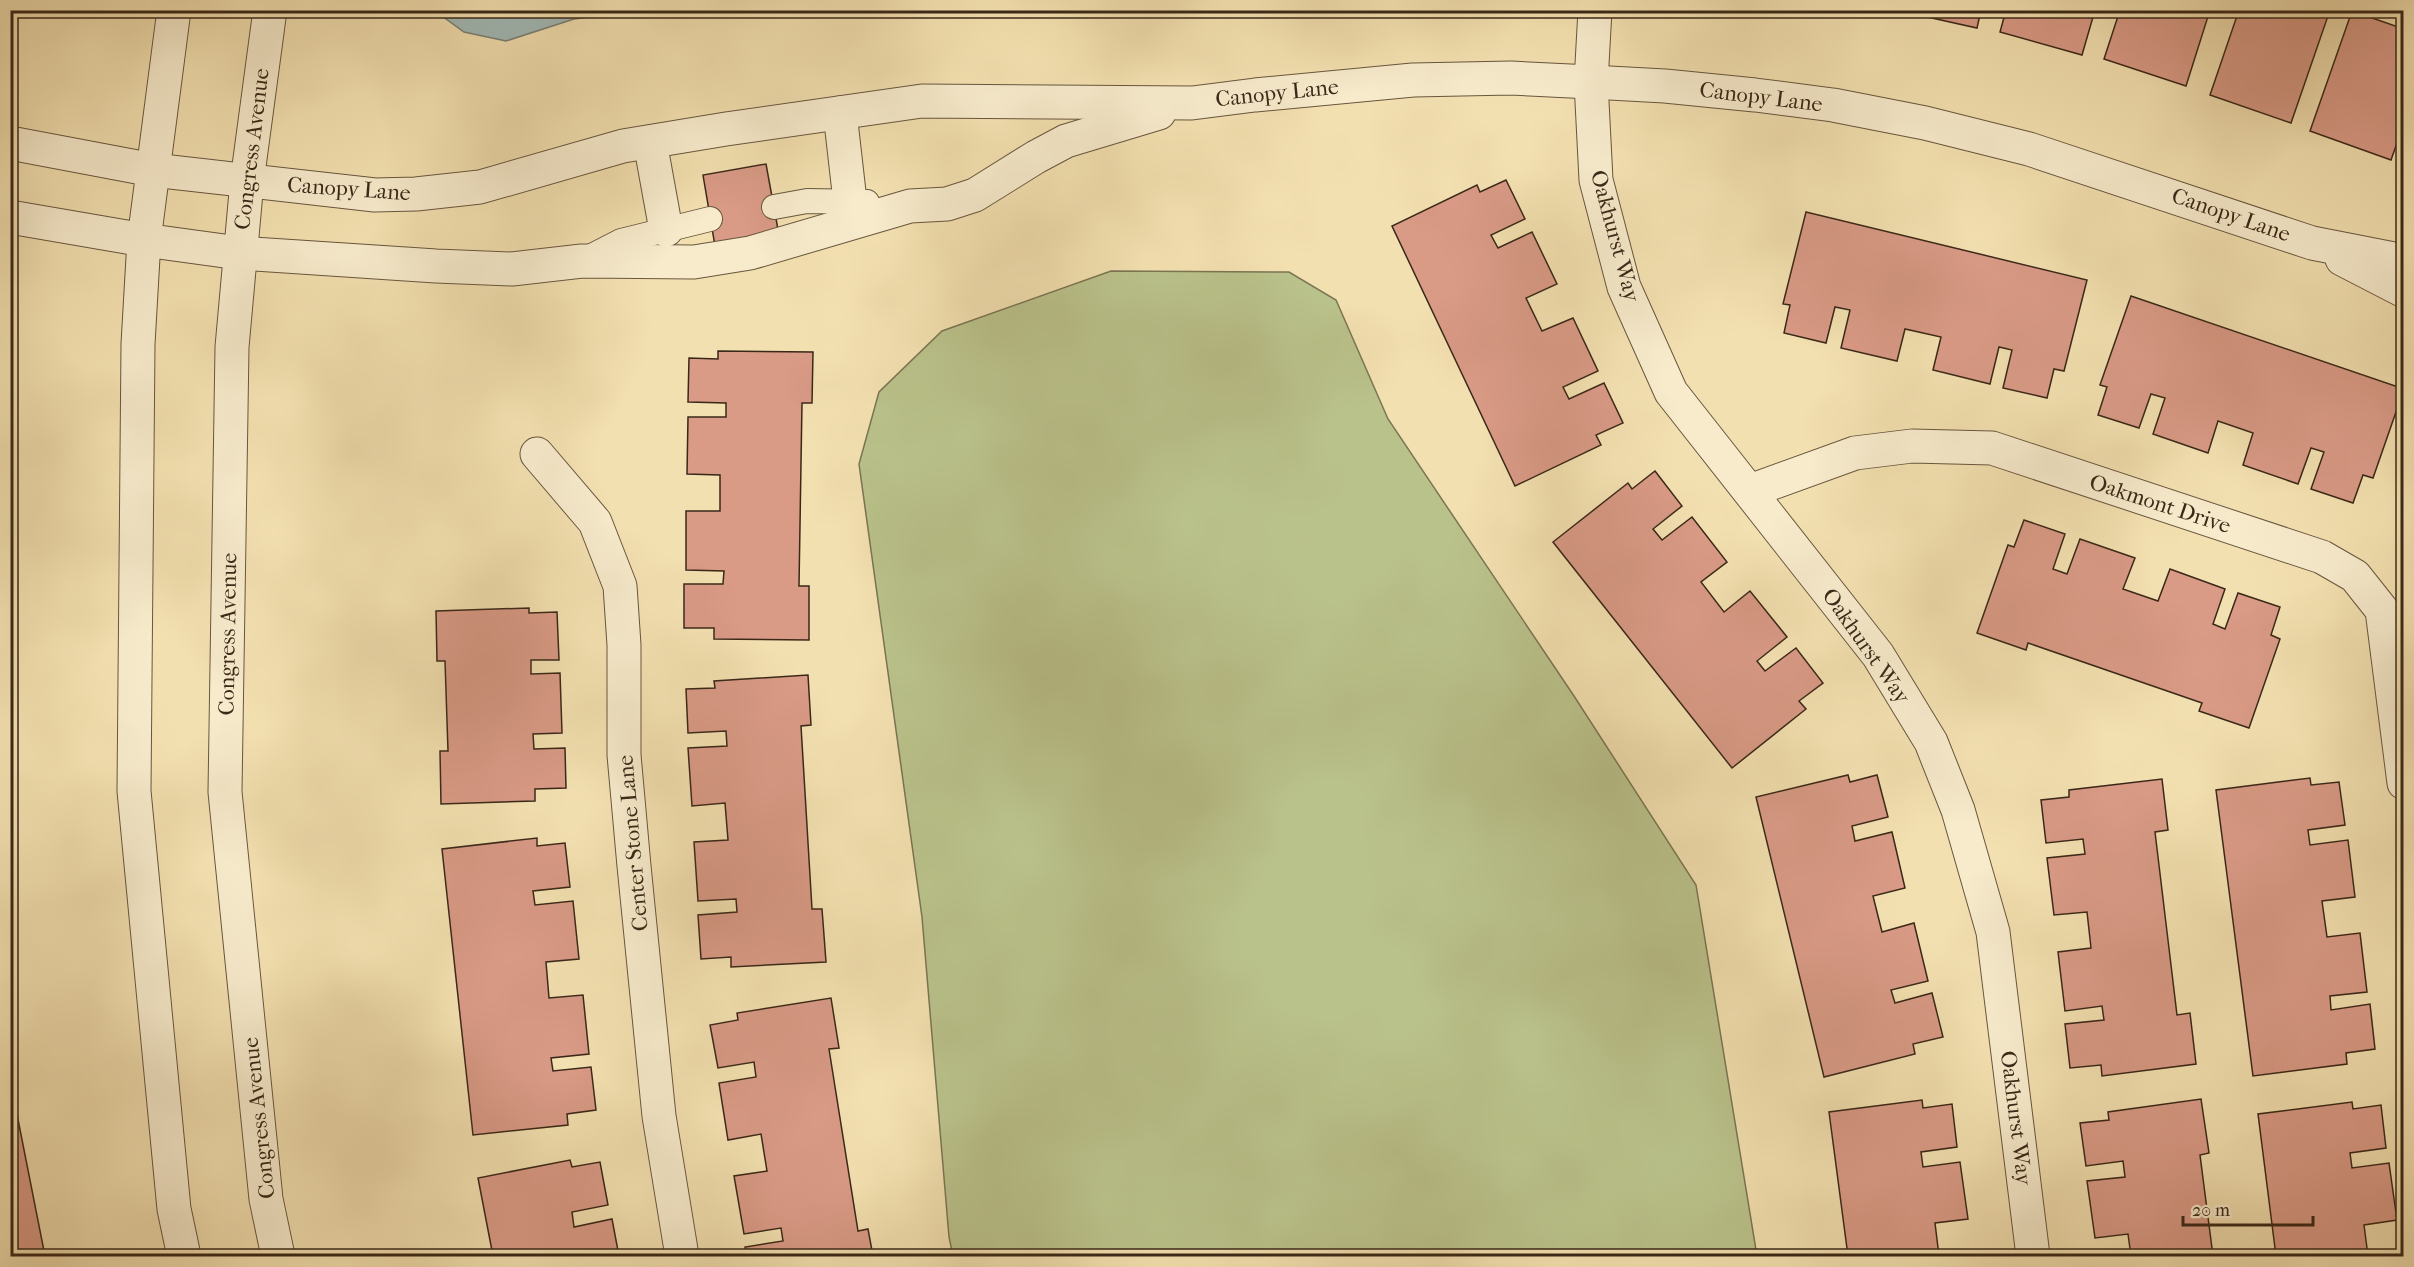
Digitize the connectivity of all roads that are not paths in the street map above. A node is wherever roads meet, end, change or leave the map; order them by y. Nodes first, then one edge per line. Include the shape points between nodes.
1 (174, 10) edge
2 (270, 10) edge
3 (1595, 10) edge
4 (1591, 82) junction
5 (1192, 103) junction
6 (840, 113) junction
7 (650, 142) junction
8 (10, 143) edge
9 (153, 170) junction
10 (247, 181) junction
11 (850, 201) junction
12 (910, 206) junction
13 (774, 207) dead end
14 (10, 217) edge
15 (710, 219) dead end
16 (666, 230) junction
17 (144, 240) junction
18 (2312, 243) junction
19 (239, 253) junction
20 (582, 261) junction
21 (2403, 261) edge
22 (2403, 291) edge
23 (537, 454) dead end
24 (1750, 491) junction
25 (2403, 783) edge
26 (184, 1257) edge
27 (278, 1257) edge
28 (682, 1257) edge
29 (2033, 1257) edge

1 - 9 street
2 - 10 street, Congress Avenue
3 - 4 street, Oakhurst Way
4 - 5 street, Canopy Lane via 1511,78 1413,80
4 - 18 street, Canopy Lane via 1777,98 1925,123 2029,149
4 - 24 street, Oakhurst Way via 1596,180 1624,287 1671,392
5 - 6 street, Canopy Lane via 922,101
5 - 12 street, Canopy Lane via 1065,141 975,195 947,204
6 - 7 street, Canopy Lane
6 - 11 street
7 - 10 street, Canopy Lane via 623,146 480,187 416,194 375,195
7 - 16 street
8 - 9 street, Canopy Lane
9 - 10 street, Canopy Lane
9 - 17 street
10 - 19 street, Congress Avenue
11 - 12 lane, Canopy Lane
11 - 13 lane, Canopy Lane via 807,201
12 - 20 street, Canopy Lane via 750,253 694,261
14 - 17 street, Canopy Lane
15 - 16 lane, Canopy Lane
16 - 20 lane, Canopy Lane via 621,241
17 - 19 street, Canopy Lane
17 - 26 street via 138,344 134,791 174,1209
18 - 21 street, Canopy Lane
18 - 22 street, Canopy Lane
19 - 20 street, Canopy Lane via 512,269
19 - 27 street, Congress Avenue via 232,346 225,792 266,1199
23 - 28 street, Center Stone Lane via 595,522 620,585 624,755 633,866 659,1116
24 - 25 street, Oakmont Drive via 1855,453 1912,446 1992,448 2322,557 2355,576 2382,610
24 - 29 street, Oakhurst Way via 1878,655 1931,742 1958,810 1993,932

